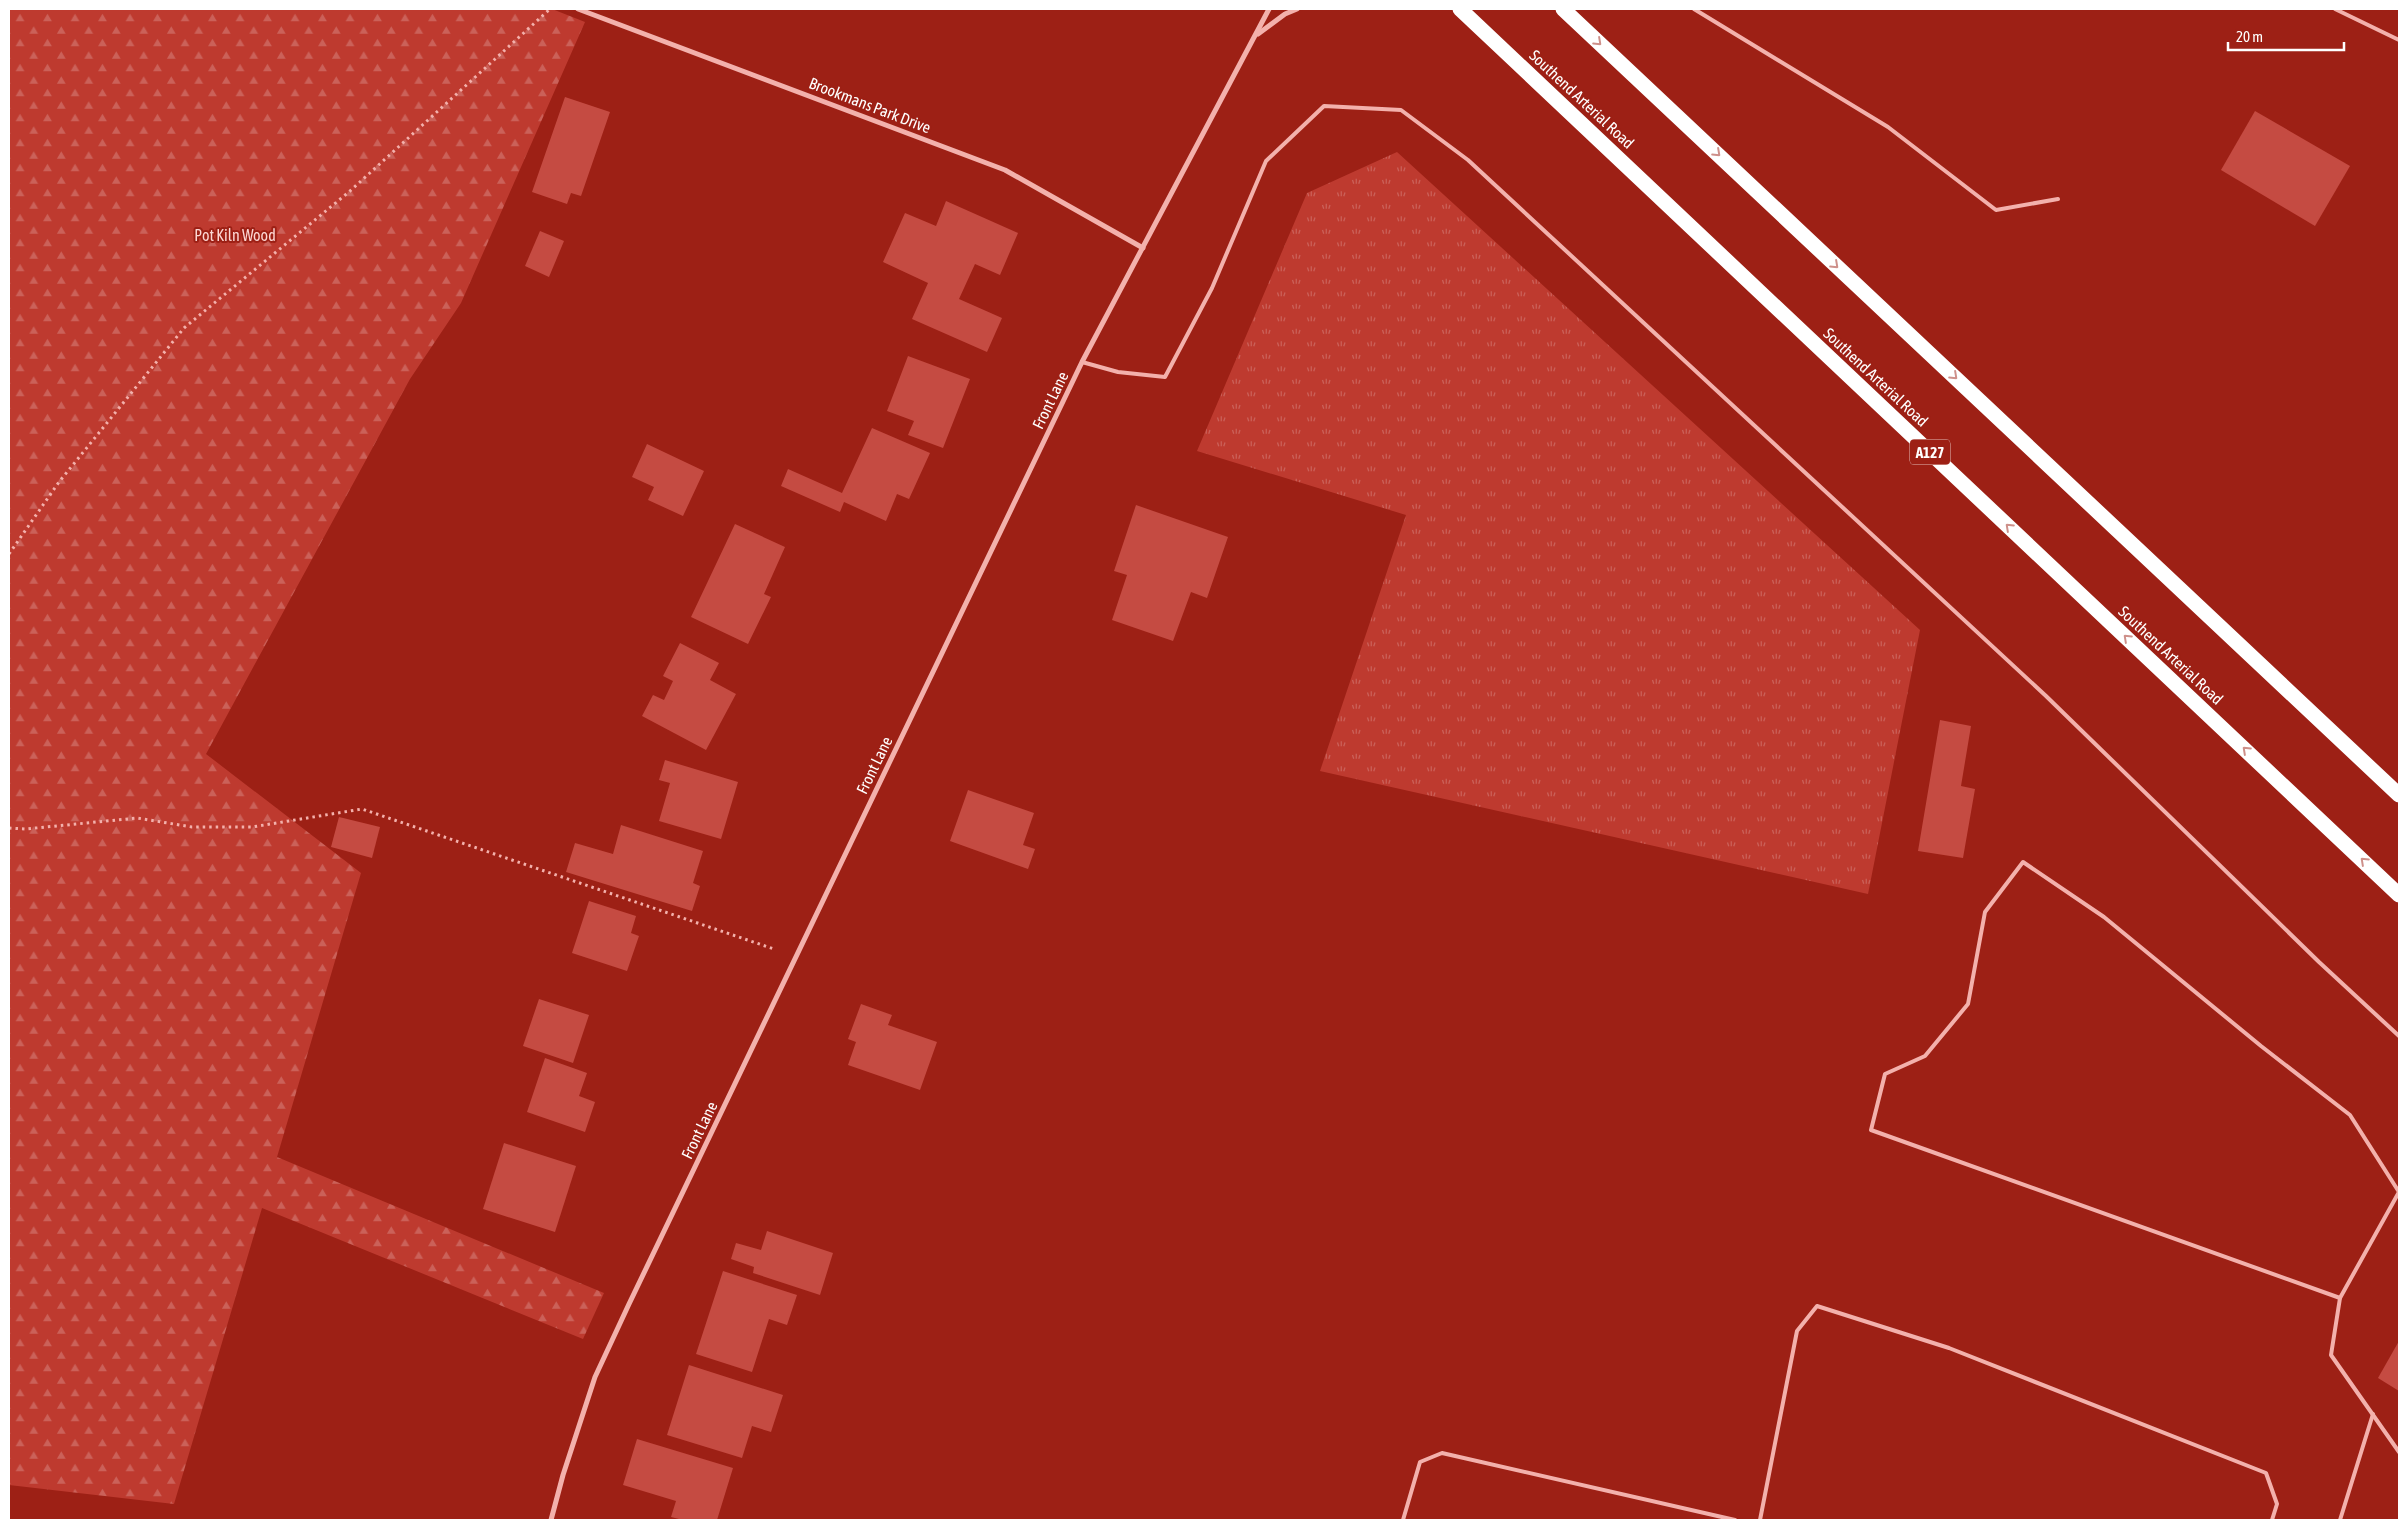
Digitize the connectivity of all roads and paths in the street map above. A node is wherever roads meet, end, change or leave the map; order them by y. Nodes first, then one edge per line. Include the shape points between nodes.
1 (550, 9) edge
2 (578, 9) edge
3 (1268, 9) edge
4 (1297, 9) edge
5 (1563, 9) edge
6 (1694, 9) edge
7 (2335, 9) edge
8 (1460, 10) edge
9 (1255, 36) junction
10 (2399, 40) edge
11 (2058, 199) dead end
12 (1143, 248) junction
13 (1082, 362) junction
14 (9, 554) edge
15 (2399, 795) edge
16 (9, 828) edge
17 (2399, 894) edge
18 (796, 956) junction
19 (2399, 1036) edge
20 (2399, 1192) edge
21 (2340, 1298) junction
22 (2373, 1414) junction
23 (2399, 1452) edge
24 (551, 1520) edge
25 (1403, 1520) edge
26 (1735, 1520) edge
27 (1760, 1520) edge
28 (2272, 1520) edge
29 (2340, 1520) edge

1 - 14 path via 350,191 184,328 59,482
2 - 12 street, Brookmans Park Drive via 1005,170
3 - 9 street, Front Lane
4 - 9 street, Front Lane
5 -> 15 highway
6 - 11 lane via 1888,127 1996,210
7 - 10 lane
17 -> 8 highway, Southend Arterial Road / A127
9 - 12 street, Front Lane
12 - 13 street, Front Lane
13 - 18 street, Front Lane
13 - 19 lane via 1118,372 1165,377 1212,288 1266,161 1324,106 1402,110 1468,160 2024,676
16 - 18 path via 137,818 192,827 252,827 362,809
18 - 24 street, Front Lane via 595,1377
20 - 21 lane
20 - 21 lane via 2350,1116 2104,917 2023,862 1985,912 1968,1004 1925,1056 1885,1074 1871,1130
21 - 22 lane via 2331,1356
22 - 23 lane
22 - 29 lane
25 - 26 lane via 1420,1462 1442,1453
27 - 28 lane via 1797,1332 1817,1306 1949,1348 2266,1473 2277,1504

